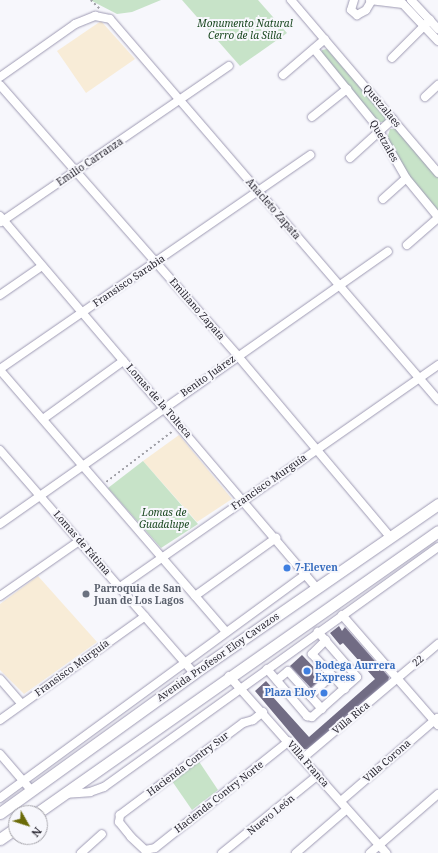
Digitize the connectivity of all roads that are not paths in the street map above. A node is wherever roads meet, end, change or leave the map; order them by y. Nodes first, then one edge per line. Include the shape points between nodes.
1 (291, 0) edge
2 (354, 0) edge
3 (371, 0) edge
4 (411, 0) edge
5 (427, 23) junction
6 (438, 30) edge
7 (325, 39) junction
8 (438, 41) edge
9 (314, 49) junction
10 (392, 58) dead end
11 (229, 66) dead end
12 (283, 75) dead end
13 (0, 77) edge
14 (0, 84) edge
15 (438, 85) edge
16 (347, 89) junction
17 (425, 97) dead end
18 (180, 101) junction
19 (312, 117) dead end
20 (393, 119) junction
21 (379, 131) junction
22 (310, 155) dead end
23 (350, 158) dead end
24 (77, 172) junction
25 (438, 173) edge
26 (406, 178) junction
27 (258, 192) junction
28 (383, 199) dead end
29 (438, 218) edge
30 (1, 220) edge
31 (407, 245) dead end
32 (388, 251) dead end
33 (156, 263) junction
34 (42, 266) junction
35 (339, 286) junction
36 (0, 295) edge
37 (82, 313) junction
38 (237, 355) junction
39 (123, 361) junction
40 (438, 365) edge
41 (0, 369) edge
42 (419, 377) junction
43 (438, 400) edge
44 (163, 407) junction
45 (44, 419) junction
46 (317, 449) junction
47 (1, 454) edge
48 (83, 465) junction
49 (41, 496) junction
50 (244, 500) junction
51 (438, 504) edge
52 (0, 524) edge
53 (438, 531) edge
54 (390, 537) junction
55 (276, 538) junction
56 (79, 541) junction
57 (438, 547) edge
58 (161, 556) junction
59 (306, 574) junction
60 (120, 587) junction
61 (316, 588) junction
62 (0, 596) edge
63 (195, 596) junction
64 (342, 615) junction
65 (145, 616) junction
66 (226, 632) junction
67 (318, 632) junction
68 (326, 640) junction
69 (438, 644) edge
70 (184, 661) junction
71 (267, 668) junction
72 (194, 673) junction
73 (229, 676) junction
74 (332, 676) junction
75 (399, 678) junction
76 (0, 679) edge
77 (277, 680) junction
78 (240, 688) junction
79 (345, 689) junction
80 (310, 696) junction
81 (22, 704) junction
82 (322, 709) junction
83 (263, 712) junction
84 (0, 720) edge
85 (437, 721) edge
86 (288, 742) junction
87 (0, 754) edge
88 (303, 758) junction
89 (318, 775) junction
90 (23, 780) junction
91 (31, 790) junction
92 (63, 794) junction
93 (438, 794) edge
94 (0, 798) edge
95 (341, 801) junction
96 (48, 805) edge
97 (347, 809) junction
98 (0, 814) edge
99 (102, 834) dead end
100 (379, 845) junction
101 (148, 850) joint
102 (81, 853) edge
103 (222, 853) edge
104 (296, 853) edge
105 (370, 853) edge
106 (386, 853) edge

1 - 7 street, Quetzalaes
2 - 3 street via 351,10 357,15 366,10
3 - 5 street via 399,2
4 - 5 street
5 - 6 street
5 - 8 street
5 - 10 street
7 - 9 street
7 - 20 street, Quetzalaes
9 - 12 street
9 - 16 street, Quetzales
11 - 18 street, Emilio Carranza
13 - 18 street, Anacleto Zapata via 75,24 95,16 108,18
14 - 24 street, Emiliano Zapata
15 - 17 street
16 - 19 street
16 - 21 street, Quetzales
18 - 24 street, Emilio Carranza
18 - 27 street, Anacleto Zapata
20 - 21 street
20 - 25 street, Quetzalaes
21 - 23 street
21 - 26 street, Quetzales
22 - 27 street, Fransisco Sarabia
24 - 30 street, Emilio Carranza
24 - 33 street, Emiliano Zapata
26 - 28 street
26 - 29 street, Quetzales
27 - 33 street, Fransisco Sarabia
27 - 35 street, Anacleto Zapata
29 - 31 street
30 - 34 street, Lomas de la Tolteca
32 - 35 street, Benito Juárez
33 - 37 street, Fransisco Sarabia
33 - 38 street, Emiliano Zapata
34 - 36 street
34 - 37 street, Lomas de la Tolteca
35 - 38 street, Benito Juárez
35 - 42 street, Anacleto Zapata
37 - 39 street, Lomas de la Tolteca
37 - 41 street, Fransisco Sarabia
38 - 44 street, Benito Juárez
38 - 46 street, Emiliano Zapata
39 - 44 street, Lomas de la Tolteca
39 - 45 street
40 - 42 street, Francisco Murguía
41 - 45 street
42 - 43 street, Anacleto Zapata
42 - 46 street, Francisco Murguía
44 - 48 street, Benito Juárez
44 - 50 street, Lomas de la Tolteca
45 - 48 street
46 - 50 street, Francisco Murguía
46 - 54 street, Emiliano Zapata
47 - 49 street, Lomas de Fátima
48 - 49 street, Benito Juárez
48 - 58 street
49 - 52 street, Benito Juárez
49 - 56 street, Lomas de Fátima
50 - 55 street, Lomas de la Tolteca
50 - 58 street, Francisco Murguía
51 - 54 main road, Avenida Profesor Eloy Cavazos
53 - 73 main road
54 - 61 main road, Avenida Profesor Eloy Cavazos
55 - 59 street, Lomas de la Tolteca
55 - 63 street
56 - 60 street, Lomas de Fátima
56 - 62 street
57 - 64 street
58 - 60 street, Francisco Murguía
58 - 63 street
59 - 61 street, Lomas de la Tolteca
59 - 66 street
60 - 65 street, Lomas de Fátima
61 - 72 main road, Avenida Profesor Eloy Cavazos
63 - 66 street
64 - 67 street
64 - 75 street
65 - 70 street, Lomas de Fátima
65 - 81 street, Fransisco Murguía
66 - 70 street
67 - 68 street
67 - 71 street
68 - 74 street via 312,654
68 - 79 street via 357,676
69 - 75 street, 22
70 - 72 street, Lomas de Fátima
70 - 90 street
71 - 77 street
71 - 78 street
72 - 91 main road, Avenida Profesor Eloy Cavazos
73 - 78 street, Villa Franca
73 - 92 main road
74 - 79 street
74 - 80 street
75 - 85 street
75 - 88 street, Villa Rica
76 - 81 street
77 - 80 street via 288,671
77 - 82 street via 308,717
78 - 83 street, Villa Franca
78 - 92 street via 104,787 90,792
79 - 82 street
80 - 82 street
81 - 84 street, Fransisco Murguía
83 - 86 street, Villa Franca
83 - 101 street, Hacienda Contry Sur via 253,720 243,723 120,815 119,822 140,847
85 - 95 street, Villa Corona
86 - 88 street, Villa Franca
86 - 101 street, Hacienda Contry Norte via 193,818
87 - 90 street
88 - 89 street, Villa Franca
89 - 95 street, Villa Franca
89 - 103 street, Nuevo León
90 - 91 street
90 - 94 street
91 - 98 main road, Avenida Profesor Eloy Cavazos
92 - 96 main road
93 - 100 street
95 - 97 street, Villa Franca
97 - 100 street, Villa Franca
97 - 104 street
99 - 102 street
100 - 105 street
100 - 106 street, Villa Franca

